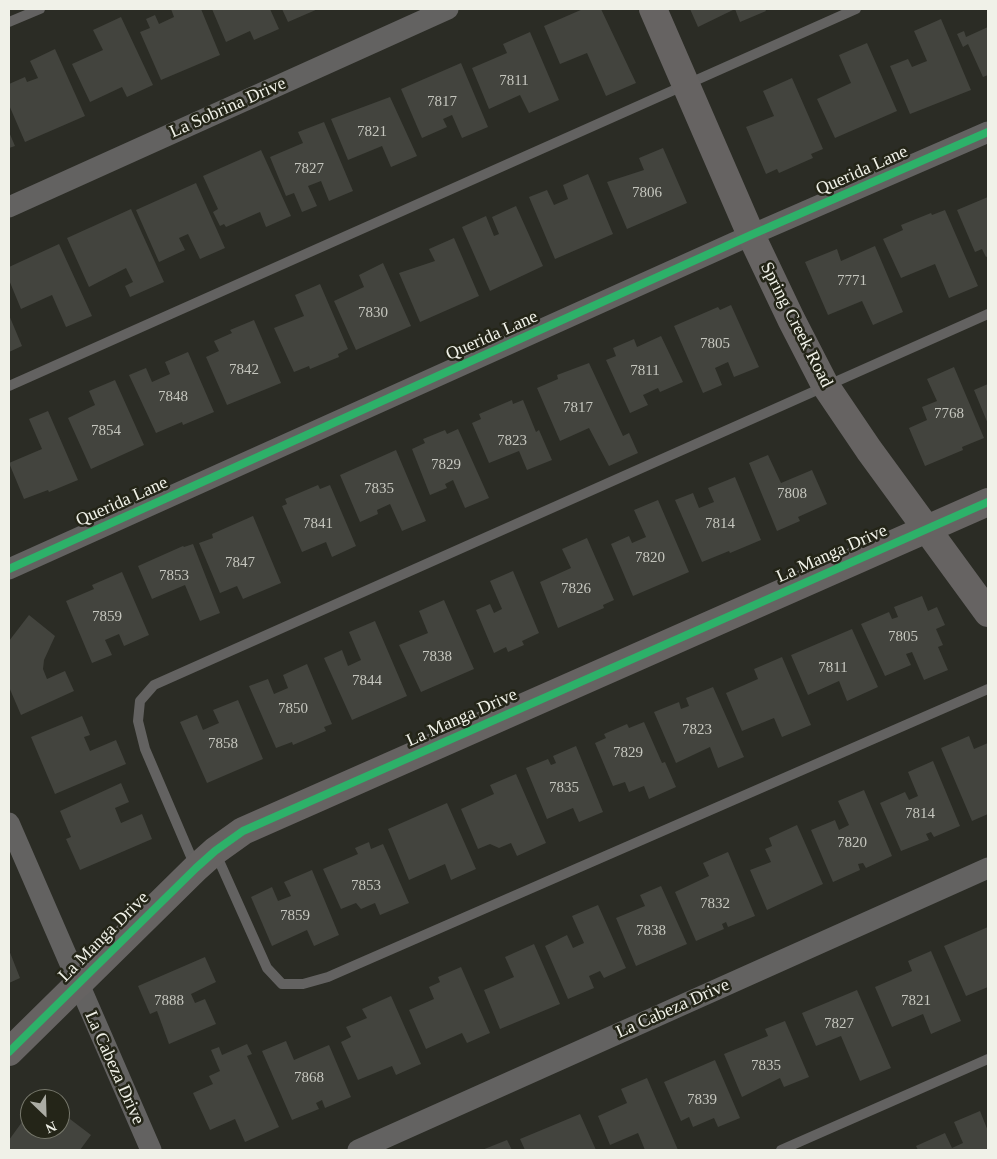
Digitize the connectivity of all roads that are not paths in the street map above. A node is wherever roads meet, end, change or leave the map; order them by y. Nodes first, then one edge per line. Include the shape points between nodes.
1 (40, 9) edge
2 (448, 9) edge
3 (653, 9) edge
4 (856, 9) edge
5 (9, 22) edge
6 (687, 84) junction
7 (988, 132) edge
8 (9, 207) edge
9 (751, 236) junction
10 (988, 314) edge
11 (825, 385) junction
12 (9, 386) edge
13 (988, 502) edge
14 (927, 528) junction
15 (9, 570) edge
16 (988, 613) edge
17 (988, 689) edge
18 (9, 823) edge
19 (205, 859) junction
20 (988, 868) edge
21 (78, 984) junction
22 (9, 1052) edge
23 (988, 1059) edge
24 (151, 1150) edge
25 (358, 1150) edge
26 (782, 1150) edge

1 - 5 lane
2 - 8 street, La Sobrina Drive
3 - 6 street, Spring Creek Road
4 - 6 lane
6 - 9 street, Spring Creek Road
6 - 12 lane
7 - 9 street, Querida Lane
9 - 11 street, Spring Creek Road
9 - 15 street, Querida Lane
10 - 11 lane
11 - 14 street, Spring Creek Road
11 - 19 lane via 154,685 140,701 138,721 145,749
13 - 14 street, La Manga Drive
14 - 16 street, Spring Creek Road
14 - 19 street, La Manga Drive via 243,831
17 - 19 lane via 328,977 303,984 282,984 267,968
18 - 21 street
19 - 21 street, La Manga Drive
20 - 25 street, La Cabeza Drive
21 - 22 street, La Manga Drive
21 - 24 street, La Cabeza Drive
23 - 26 lane

